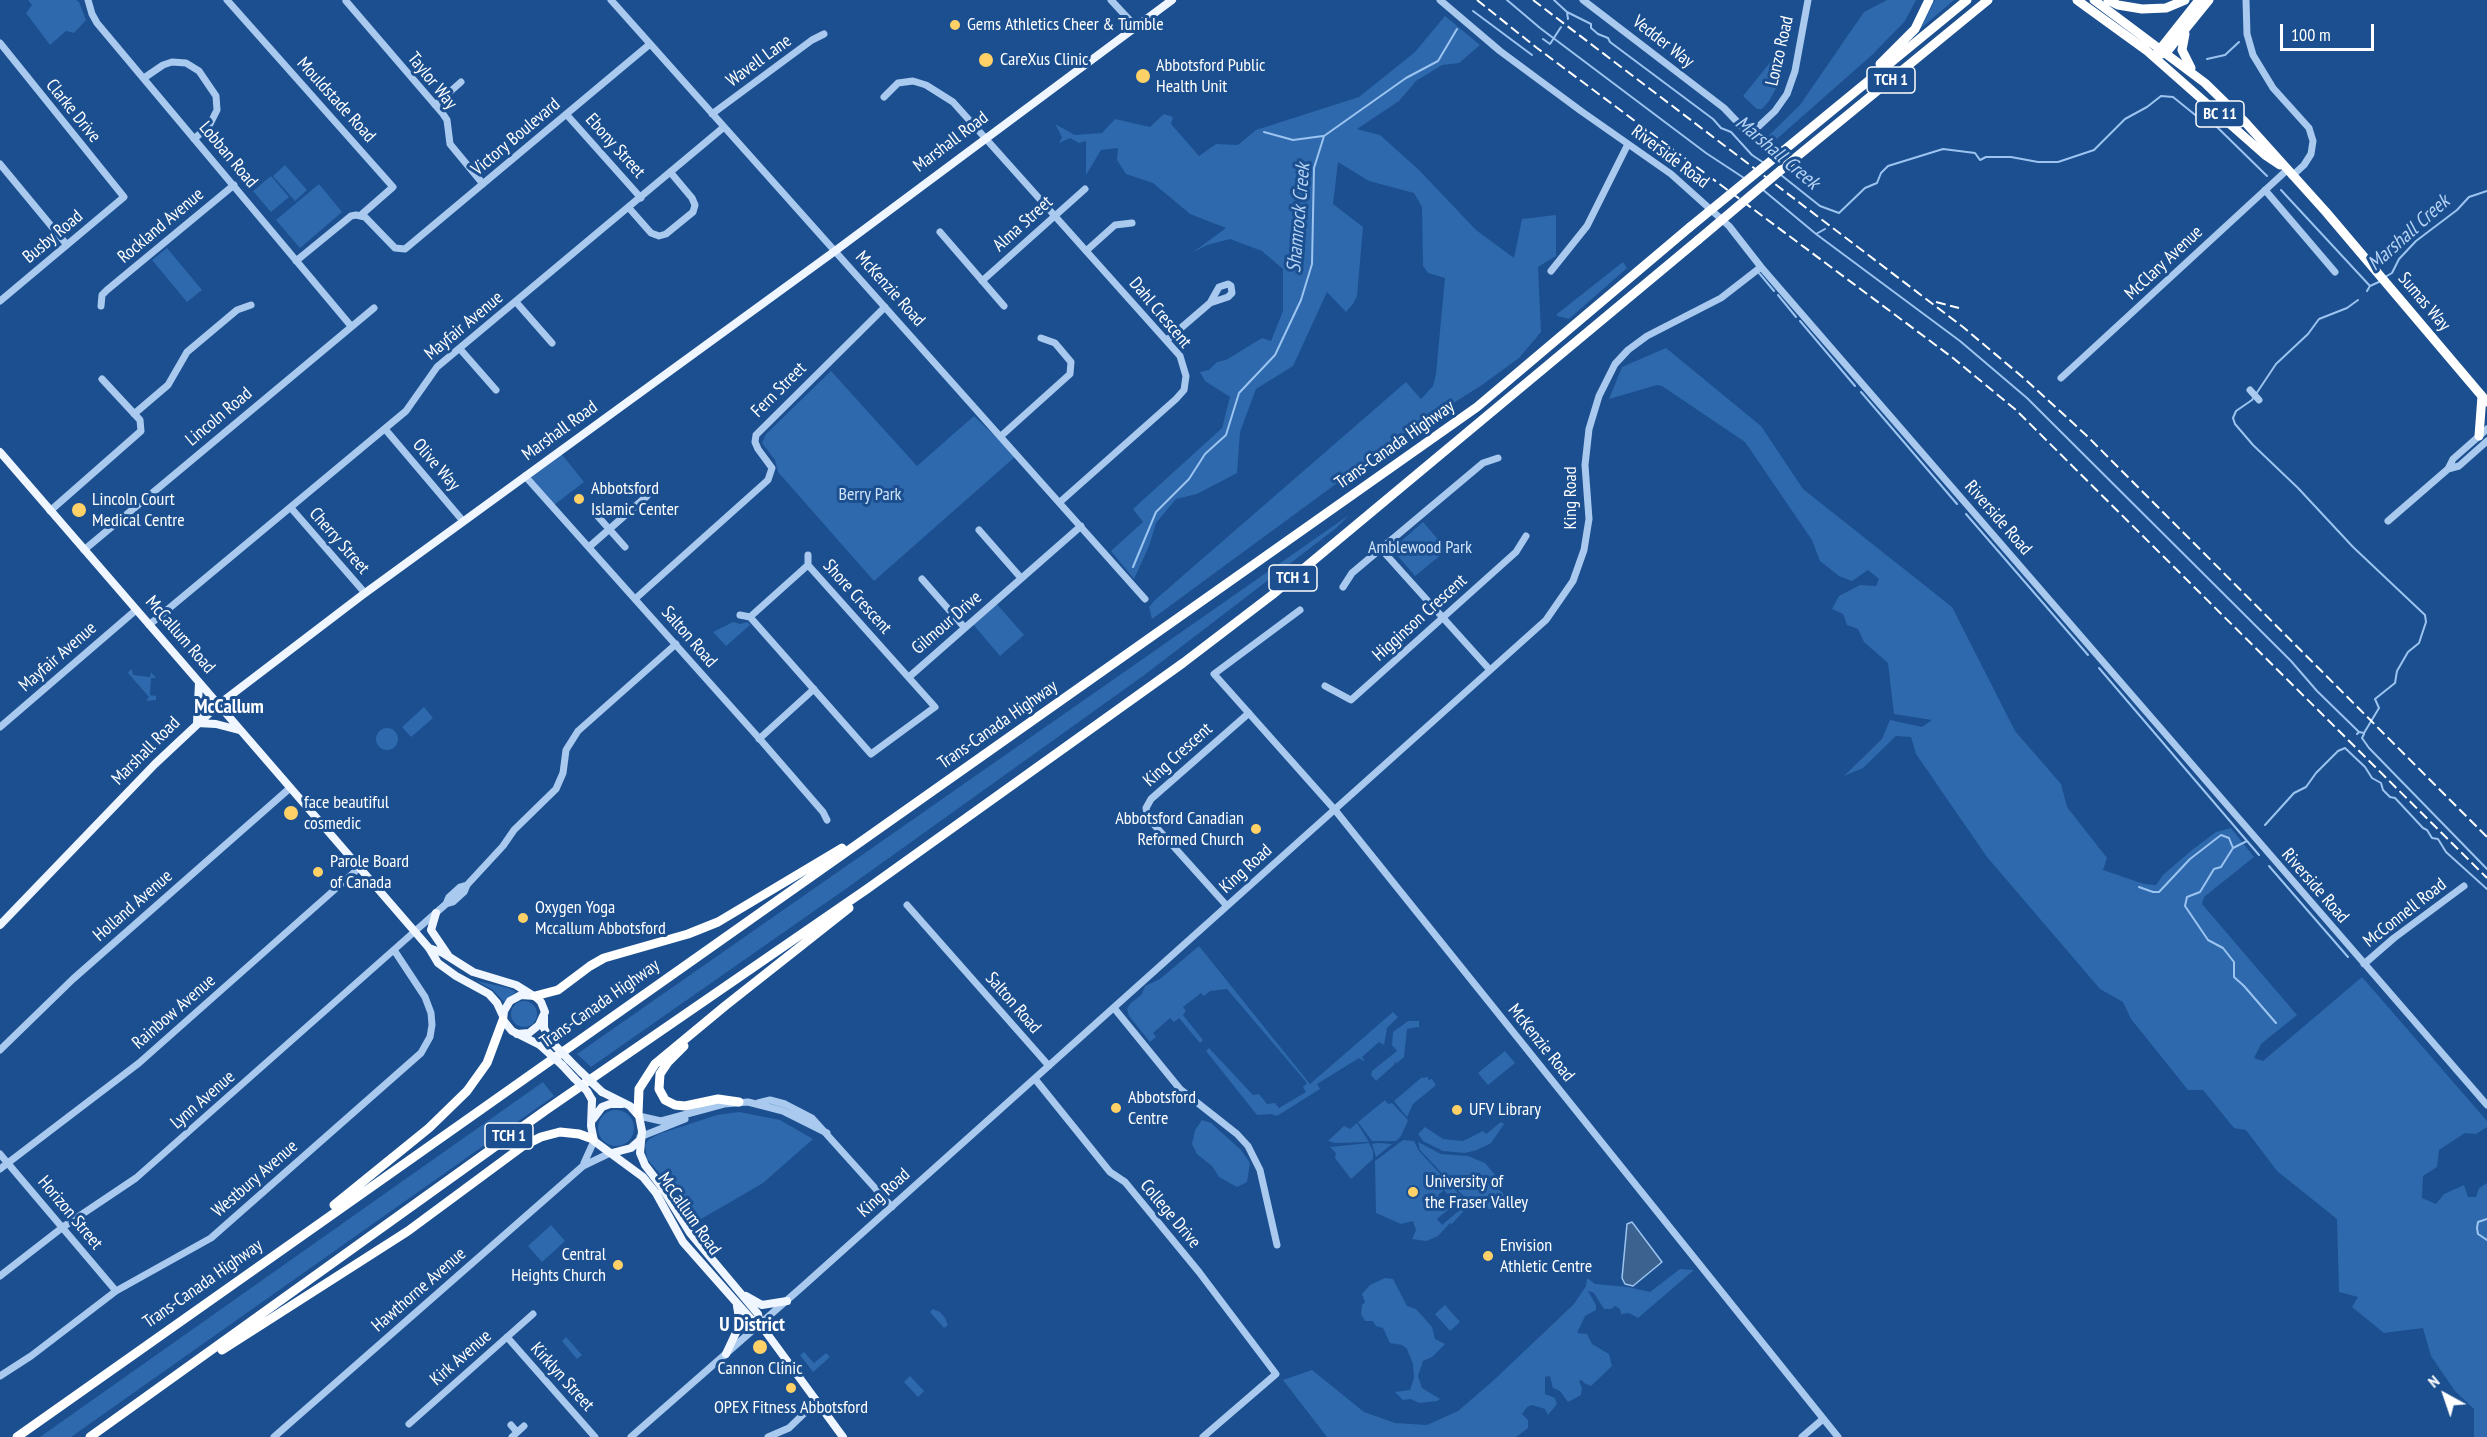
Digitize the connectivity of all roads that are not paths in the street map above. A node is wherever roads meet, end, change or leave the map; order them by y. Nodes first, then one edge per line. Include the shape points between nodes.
1 (88, 0) edge
2 (227, 0) edge
3 (611, 0) edge
4 (1111, 0) edge
5 (1172, 0) edge
6 (1440, 0) edge
7 (1583, 0) edge
8 (1808, 0) edge
9 (1929, 0) edge
10 (1967, 0) edge
11 (1988, 0) edge
12 (2077, 0) edge
13 (2094, 0) edge
14 (2108, 0) edge
15 (2185, 0) edge
16 (2199, 0) edge
17 (2209, 0) edge
18 (2246, 0) edge
19 (346, 1) edge
20 (2192, 22) junction
21 (1136, 27) junction
22 (824, 34) dead end
23 (0, 43) edge
24 (650, 44) junction
25 (2163, 50) junction
26 (2154, 58) junction
27 (144, 78) junction
28 (461, 82) dead end
29 (2205, 83) junction
30 (884, 97) dead end
31 (435, 105) junction
32 (1724, 108) joint
33 (712, 114) junction
34 (567, 115) junction
35 (724, 127) junction
36 (984, 138) junction
37 (194, 139) junction
38 (1628, 144) junction
39 (1791, 144) junction
40 (0, 164) edge
41 (671, 173) junction
42 (2290, 173) junction
43 (483, 184) junction
44 (234, 185) junction
45 (1085, 189) dead end
46 (2265, 190) junction
47 (124, 197) joint
48 (641, 198) junction
49 (629, 208) junction
50 (361, 215) junction
51 (1055, 216) junction
52 (1132, 223) dead end
53 (940, 232) dead end
54 (67, 245) junction
55 (835, 251) junction
56 (1086, 251) junction
57 (296, 261) junction
58 (1761, 267) junction
59 (1551, 271) dead end
60 (2335, 272) dead end
61 (982, 281) junction
62 (2, 296) edge
63 (516, 302) junction
64 (1210, 303) dead end
65 (101, 304) dead end
66 (251, 305) dead end
67 (1004, 306) dead end
68 (885, 307) junction
69 (374, 308) dead end
70 (351, 327) junction
71 (1041, 338) dead end
72 (1167, 340) junction
73 (552, 343) dead end
74 (460, 349) junction
75 (2061, 378) dead end
76 (102, 379) dead end
77 (496, 390) dead end
78 (2250, 390) dead end
79 (2485, 399) edge
80 (2259, 400) dead end
81 (134, 414) junction
82 (385, 429) junction
83 (2487, 429) edge
84 (1001, 436) junction
85 (2483, 438) edge
86 (0, 452) edge
87 (1498, 459) dead end
88 (525, 476) junction
89 (647, 495) dead end
90 (1060, 502) junction
91 (291, 508) junction
92 (50, 510) junction
93 (594, 512) dead end
94 (464, 521) junction
95 (2388, 521) dead end
96 (1081, 526) junction
97 (609, 529) junction
98 (979, 530) dead end
99 (1526, 536) dead end
100 (589, 547) junction
101 (625, 547) dead end
102 (1381, 549) junction
103 (84, 550) junction
104 (808, 555) dead end
105 (808, 565) junction
106 (1022, 578) junction
107 (922, 579) dead end
108 (1343, 587) dead end
109 (365, 593) junction
110 (635, 599) junction
111 (1145, 599) dead end
112 (136, 610) junction
113 (1300, 610) dead end
114 (740, 615) dead end
115 (750, 616) junction
116 (1443, 617) junction
117 (149, 625) junction
118 (964, 627) junction
119 (676, 644) junction
120 (1490, 670) junction
121 (909, 677) junction
122 (199, 683) junction
123 (1325, 686) dead end
124 (814, 689) junction
125 (218, 705) junction
126 (1249, 713) junction
127 (197, 723) junction
128 (0, 727) edge
129 (239, 730) junction
130 (759, 738) junction
131 (290, 788) junction
132 (916, 804) junction
133 (1335, 810) junction
134 (827, 820) dead end
135 (359, 868) junction
136 (2464, 886) dead end
137 (867, 889) junction
138 (907, 905) dead end
139 (1227, 906) junction
140 (436, 913) junction
141 (0, 925) edge
142 (414, 932) junction
143 (429, 948) junction
144 (394, 950) junction
145 (450, 958) junction
146 (2364, 964) junction
147 (534, 996) junction
148 (725, 1006) junction
149 (1114, 1008) junction
150 (544, 1012) junction
151 (503, 1018) junction
152 (517, 1034) junction
153 (0, 1050) edge
154 (565, 1063) junction
155 (1049, 1066) junction
156 (578, 1075) junction
157 (1035, 1079) junction
158 (739, 1102) junction
159 (625, 1104) junction
160 (2487, 1105) edge
161 (699, 1112) junction
162 (638, 1115) junction
163 (592, 1119) junction
164 (640, 1139) junction
165 (594, 1140) junction
166 (611, 1153) junction
167 (0, 1154) edge
168 (7, 1163) junction
169 (583, 1166) junction
170 (0, 1169) edge
171 (892, 1206) junction
172 (63, 1227) junction
173 (1277, 1245) dead end
174 (279, 1250) junction
175 (0, 1276) edge
176 (116, 1291) junction
177 (743, 1294) junction
178 (787, 1301) junction
179 (736, 1302) junction
180 (533, 1314) dead end
181 (760, 1324) junction
182 (507, 1337) junction
183 (726, 1354) junction
184 (0, 1376) edge
185 (156, 1391) junction
186 (817, 1401) junction
187 (1823, 1419) junction
188 (409, 1424) dead end
189 (511, 1425) dead end
190 (524, 1426) dead end
191 (515, 1434) edge
192 (781, 1435) edge
193 (17, 1437) edge
194 (90, 1437) edge
195 (274, 1437) edge
196 (595, 1437) edge
197 (631, 1437) edge
198 (768, 1437) edge
199 (843, 1437) edge
200 (1203, 1437) edge
201 (1802, 1437) edge
202 (1838, 1437) edge

1 - 27 street, Lobban Road via 97,23
2 - 50 street, Mouldstade Road via 393,187
3 - 24 street, McKenzie Road
4 - 21 street
5 - 21 main road, Marshall Road
6 - 38 street, Riverside Road via 1500,51
7 - 32 street, Vedder Way
8 - 32 street, Lonzo Road via 1795,71 1779,106 1751,129 1744,129
9 - 39 highway via 1915,29
10 - 39 highway, Trans-Canada Highway / TCH 1
11 - 137 highway, Trans-Canada Highway / TCH 1, bridge via 1272,595
12 - 26 highway, Sumas Way / BC 11
13 - 25 highway, Sumas Way / BC 11
14 - 15 highway via 2142,9 2166,8
16 - 25 highway
17 - 20 highway
18 - 42 street, McClary Avenue via 2247,34 2253,55 2273,88 2309,128 2313,141 2304,165
19 - 31 street, Taylor Way
20 - 25 highway
20 - 29 highway via 2182,40 2182,50 2186,62
21 - 36 main road, Marshall Road
22 - 33 street, Wavell Lane
23 - 47 street, Clarke Drive
24 - 33 street, McKenzie Road
24 - 34 street, Victory Boulevard
25 - 26 highway
25 - 29 highway, Sumas Way / BC 11
26 - 42 highway, Sumas Way / BC 11
27 - 37 street, Lobban Road
27 - 37 street via 172,62 186,63 204,78 216,96 217,110 209,126
28 - 31 street
29 - 42 highway, Sumas Way / BC 11
30 - 36 street, Dahl Crescent via 898,83 913,81 926,85 953,102
31 - 43 street, Taylor Way via 447,120 450,144
33 - 35 street, McKenzie Road
34 - 43 street, Victory Boulevard
34 - 48 street, Ebony Street
35 - 41 street, Mayfair Avenue
35 - 55 street, McKenzie Road
36 - 51 street, Dahl Crescent
36 - 55 main road, Marshall Road
37 - 44 street, Lobban Road
38 - 58 street, Riverside Road via 1706,203
38 - 59 street via 1587,226
39 - 132 highway, Trans-Canada Highway / TCH 1, bridge via 1477,407
40 - 54 street
41 - 48 street, Mayfair Avenue
41 - 49 street via 692,198 693,212 659,236 651,233
42 - 46 street, McClary Avenue
42 - 79 highway, Sumas Way / BC 11
43 - 50 street, Victory Boulevard via 400,252
44 - 57 street, Lobban Road
44 - 65 street, Rockland Avenue via 107,290
45 - 51 street, Alma Street
46 - 60 street
46 - 75 street, McClary Avenue
47 - 54 street, Busby Road
48 - 49 street, Mayfair Avenue
49 - 63 street, Mayfair Avenue
50 - 57 street via 351,216
51 - 56 street, Dahl Crescent
51 - 61 street, Alma Street
52 - 56 street via 1115,225
53 - 61 street
54 - 62 street, Busby Road
55 - 68 street, McKenzie Road
55 - 88 main road, Marshall Road
56 - 72 street, Dahl Crescent
57 - 70 street, Lobban Road
58 - 120 street, King Road via 1720,298 1647,336 1615,364 1589,429 1585,465 1588,519 1584,550 1573,582 1546,620
58 - 146 street, Riverside Road
61 - 67 street
63 - 73 street
63 - 74 street, Mayfair Avenue
64 - 72 street
66 - 81 street via 237,310 187,352 168,385
68 - 84 street, McKenzie Road
68 - 110 street, Fern Street via 756,435 758,449 772,468 768,480
69 - 70 street, Lincoln Road
70 - 103 street, Lincoln Road
71 - 84 street via 1055,343 1071,362 1070,374
72 - 90 street, Dahl Crescent via 1184,365 1184,390
74 - 77 street
74 - 82 street, Mayfair Avenue via 432,372 411,406
76 - 81 street
78 - 80 street
79 - 85 highway
81 - 92 street via 142,424 139,434
82 - 91 street, Mayfair Avenue
82 - 94 street, Olive Way
83 - 85 street
84 - 90 street, McKenzie Road
85 - 95 street via 2453,459 2448,469
86 - 92 main road, McCallum Road
87 - 102 street via 1483,463
88 - 94 main road, Marshall Road
88 - 100 street, Salton Road
89 - 97 street
90 - 96 street, McKenzie Road
91 - 109 street, Cherry Street
91 - 117 street, Mayfair Avenue
92 - 103 main road, McCallum Road
93 - 97 street
94 - 109 main road, Marshall Road
96 - 106 street, Gilmour Drive
96 - 111 street, McKenzie Road
97 - 100 street
97 - 101 street
98 - 106 street
99 - 116 street, Higginson Crescent via 1516,552
100 - 110 street, Salton Road
102 - 108 street via 1352,573
102 - 116 street
103 - 112 main road, McCallum Road
104 - 105 street, Shore Crescent
105 - 115 street, Shore Crescent
105 - 121 street, Shore Crescent
106 - 118 street, Gilmour Drive
107 - 118 street
109 - 125 main road, Marshall Road
110 - 119 street, Salton Road
112 - 117 main road, McCallum Road
112 - 128 street, Mayfair Avenue
113 - 126 street, McKenzie Road via 1214,674
114 - 115 street
115 - 124 street
116 - 120 street
116 - 123 street, Higginson Crescent via 1351,699
117 - 122 main road, McCallum Road
118 - 121 street, Gilmour Drive
119 - 130 street, Salton Road
119 - 140 street, Lynn Avenue via 571,739 556,789 514,830 464,892
120 - 133 street, King Road
121 - 124 street, Gilmour Drive via 935,707 871,753
122 - 125 main road, McCallum Road
122 - 127 main road
124 - 130 street
125 - 127 main road, Marshall Road
125 - 129 main road, McCallum Road
126 - 133 street, McKenzie Road
126 - 139 street, King Crescent via 1146,808 1148,818
127 - 129 main road
127 - 141 main road, Marshall Road
129 - 131 main road, McCallum Road
130 - 134 street, Salton Road
131 - 135 main road, McCallum Road
131 - 153 street, Holland Avenue via 73,979
132 - 147 highway via 718,922 604,958 558,990
132 - 174 highway, Trans-Canada Highway / TCH 1
133 - 139 street, King Road
133 - 187 street, McKenzie Road
135 - 142 main road, McCallum Road
135 - 168 street, Rainbow Avenue via 139,1063
136 - 146 street, McConnell Road
137 - 148 highway via 813,938
137 - 185 highway, Trans-Canada Highway / TCH 1 via 546,1110
138 - 155 street, Salton Road
139 - 149 street, King Road
140 - 142 street, Lynn Avenue
140 - 145 main road via 431,930
142 - 143 main road, McCallum Road
142 - 144 street, Lynn Avenue
143 - 145 main road, McCallum Road
143 - 151 main road, McCallum Road via 443,967 489,994
144 - 172 street, Lynn Avenue via 136,1178
144 - 176 street, Westbury Avenue via 425,997 430,1013 430,1037 421,1053 212,1238
145 - 147 main road, McCallum Road via 473,972 516,985
146 - 160 street, Riverside Road
147 - 150 main road
147 - 151 main road via 521,995 510,1001
148 - 158 highway via 668,1062 659,1078 659,1089 665,1100 678,1106 718,1099
148 - 162 highway via 650,1071 639,1089
149 - 155 street, King Road
149 - 173 street via 1180,1089 1248,1146 1260,1170
150 - 152 main road via 535,1030
150 - 154 main road, bridge via 544,1028
151 - 152 main road
151 - 174 highway via 487,1063 460,1099
152 - 154 main road, bridge
154 - 156 main road
155 - 157 street, King Road
156 - 159 main road, bridge
156 - 163 main road, bridge via 592,1100
157 - 171 street, King Road
157 - 200 street, College Drive via 1110,1172 1125,1182 1276,1374
158 - 161 street
158 - 171 street via 770,1100 812,1118
159 - 162 main road
159 - 163 main road via 602,1107
161 - 162 street via 661,1121
161 - 164 street
162 - 164 main road
163 - 165 main road
164 - 166 main road via 631,1148
164 - 177 main road, McCallum Road via 640,1156 645,1166 690,1233
165 - 166 main road
165 - 169 street, Hawthorne Avenue
165 - 185 highway via 560,1132 523,1146 408,1231
166 - 169 street, Hawthorne Avenue
166 - 179 main road, McCallum Road via 650,1185 683,1242
167 - 168 street, Horizon Street
168 - 170 street, Rainbow Avenue
168 - 172 street, Horizon Street
169 - 195 street, Hawthorne Avenue
171 - 178 street, King Road
172 - 175 street, Lynn Avenue
172 - 176 street, Horizon Street
174 - 193 highway, Trans-Canada Highway / TCH 1
176 - 184 street, Westbury Avenue
177 - 178 main road via 762,1305
177 - 181 main road, McCallum Road via 758,1314
178 - 181 street, King Road
179 - 181 main road, McCallum Road
179 - 183 main road via 740,1324
180 - 182 street, Kirk Avenue
181 - 183 street, King Road
181 - 186 main road, McCallum Road
182 - 188 street, Kirk Avenue
182 - 196 street, Kirklyn Street
183 - 197 street, King Road
185 - 194 highway, Trans-Canada Highway / TCH 1
186 - 192 street
186 - 199 main road, McCallum Road
187 - 201 street
187 - 202 street, McKenzie Road
189 - 191 street
190 - 191 street
192 - 198 street

